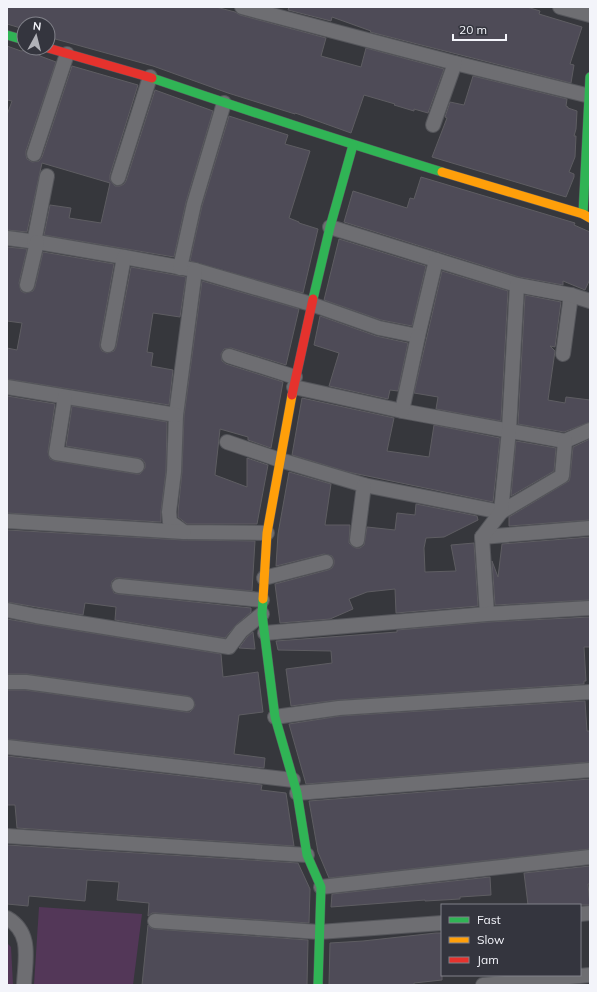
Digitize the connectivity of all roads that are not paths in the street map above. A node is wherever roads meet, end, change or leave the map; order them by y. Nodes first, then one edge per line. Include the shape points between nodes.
1 (242, 7) edge
2 (560, 7) edge
3 (590, 15) edge
4 (56, 51) edge
5 (67, 54) junction
6 (455, 64) junction
7 (150, 77) junction
8 (590, 77) edge
9 (590, 96) edge
10 (224, 103) junction
11 (433, 125) dead end
12 (353, 145) junction
13 (34, 154) dead end
14 (47, 176) dead end
15 (118, 178) dead end
16 (587, 216) edge
17 (330, 227) junction
18 (7, 238) edge
19 (36, 242) junction
20 (124, 257) junction
21 (436, 260) junction
22 (180, 268) junction
23 (195, 270) junction
24 (27, 285) dead end
25 (517, 285) junction
26 (571, 295) junction
27 (590, 301) edge
28 (311, 304) junction
29 (418, 336) junction
30 (108, 345) dead end
31 (563, 354) dead end
32 (229, 356) dead end
33 (294, 382) junction
34 (7, 387) edge
35 (65, 397) junction
36 (402, 411) junction
37 (176, 415) junction
38 (509, 430) junction
39 (590, 430) edge
40 (565, 441) junction
41 (227, 442) dead end
42 (280, 460) junction
43 (137, 466) dead end
44 (364, 484) junction
45 (501, 512) junction
46 (7, 521) edge
47 (590, 528) edge
48 (184, 532) junction
49 (267, 533) junction
50 (482, 537) junction
51 (357, 540) dead end
52 (326, 562) dead end
53 (264, 578) junction
54 (119, 586) dead end
55 (262, 607) junction
56 (590, 608) edge
57 (7, 610) edge
58 (487, 614) junction
59 (265, 633) junction
60 (7, 682) edge
61 (590, 692) edge
62 (187, 704) dead end
63 (275, 717) junction
64 (7, 747) edge
65 (590, 770) edge
66 (295, 787) junction
67 (7, 836) edge
68 (306, 855) junction
69 (590, 857) edge
70 (321, 886) junction
71 (7, 918) edge
72 (155, 920) dead end
73 (441, 923) edge
74 (319, 932) junction
75 (571, 976) edge
76 (24, 985) edge
77 (318, 985) edge
78 (483, 985) edge

1 - 6 street
2 - 3 street
4 - 5 street
5 - 7 street
5 - 13 street
6 - 9 street
6 - 11 street
7 - 10 street
7 - 15 street
8 - 9 street
9 - 16 street
10 - 12 street
10 - 22 street via 194,204
12 - 16 street
12 - 17 street
14 - 19 street
17 - 21 street
17 - 28 street
18 - 19 street
19 - 20 street
19 - 24 street
20 - 22 street
20 - 30 street
21 - 25 street
21 - 29 street
22 - 23 street
23 - 28 street
23 - 37 street
25 - 26 street
25 - 38 street
26 - 27 street
26 - 31 street
28 - 29 street via 379,328
28 - 33 street
29 - 36 street
32 - 33 street
33 - 36 street
33 - 42 street
34 - 35 street
35 - 37 street
35 - 43 street via 56,453
36 - 38 street
37 - 48 street via 174,472 169,512 170,522
38 - 40 street
38 - 45 street
39 - 40 street
40 - 45 street via 562,476
41 - 42 street
42 - 44 street
42 - 49 street
44 - 45 street
44 - 51 street
45 - 50 street
46 - 48 street
47 - 50 street
48 - 49 street
49 - 53 street
50 - 58 street
52 - 53 street
53 - 55 street
54 - 55 street
55 - 57 street via 229,647
55 - 59 street
56 - 58 street
58 - 59 street
59 - 63 street
60 - 62 street via 26,682
61 - 63 street via 339,708
63 - 66 street
64 - 66 street
65 - 66 street
66 - 68 street
67 - 68 street
68 - 70 street
69 - 70 street
70 - 74 street
71 - 76 street via 24,936
72 - 74 street
73 - 74 street
74 - 77 street
75 - 78 street

